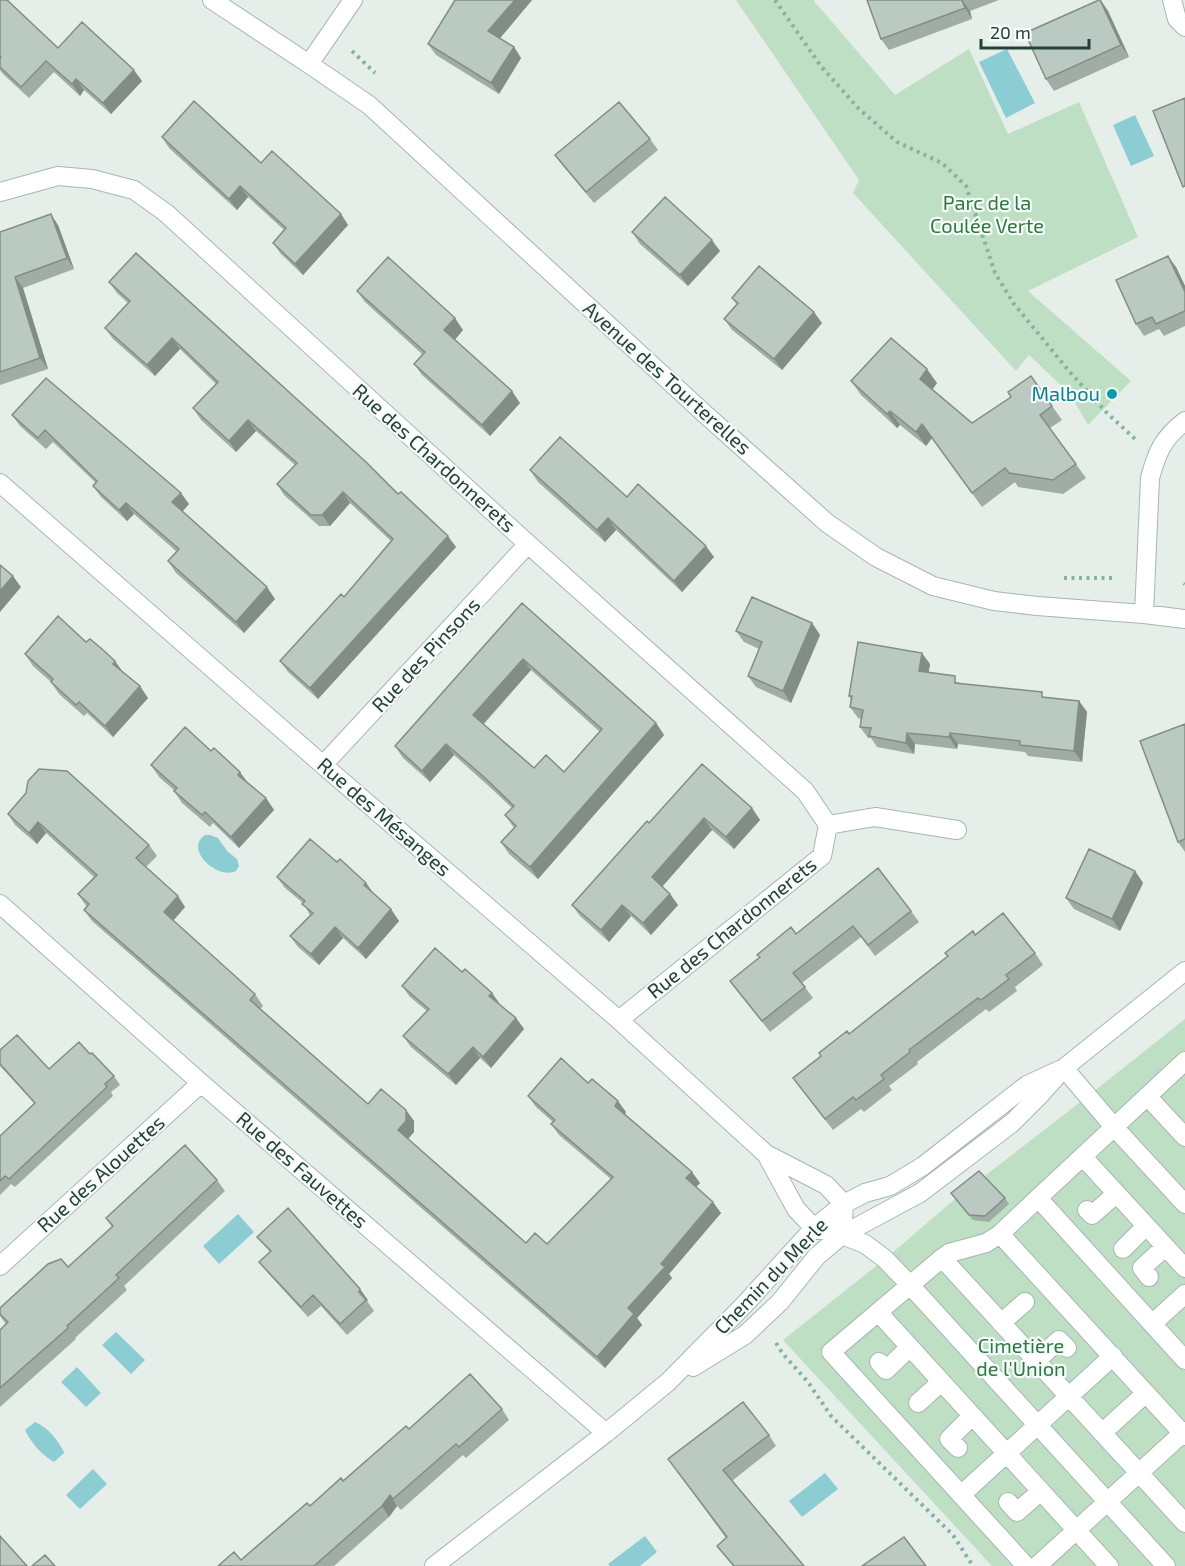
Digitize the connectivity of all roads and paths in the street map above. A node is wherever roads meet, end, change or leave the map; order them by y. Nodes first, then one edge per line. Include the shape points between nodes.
1 (212, 0) edge
2 (352, 0) edge
3 (775, 0) edge
4 (1172, 0) edge
5 (1185, 27) edge
6 (351, 51) dead end
7 (309, 64) junction
8 (382, 79) dead end
9 (0, 192) edge
10 (1185, 421) edge
11 (1155, 457) junction
12 (0, 483) edge
13 (528, 544) junction
14 (1056, 578) dead end
15 (1116, 578) dead end
16 (1144, 614) junction
17 (1185, 619) edge
18 (323, 765) junction
19 (828, 825) junction
20 (957, 830) dead end
21 (0, 904) edge
22 (1185, 971) edge
23 (619, 1020) junction
24 (1185, 1061) edge
25 (1064, 1068) junction
26 (201, 1083) junction
27 (1147, 1096) junction
28 (1114, 1127) junction
29 (1184, 1135) edge
30 (766, 1154) junction
31 (1083, 1157) junction
32 (1116, 1194) junction
33 (1038, 1198) junction
34 (844, 1204) junction
35 (1185, 1204) edge
36 (1087, 1210) dead end
37 (1146, 1226) junction
38 (814, 1228) junction
39 (1000, 1234) junction
40 (842, 1235) junction
41 (1166, 1247) junction
42 (1123, 1249) dead end
43 (942, 1258) junction
44 (0, 1266) edge
45 (1185, 1268) edge
46 (1149, 1277) dead end
47 (910, 1285) junction
48 (1185, 1294) edge
49 (1024, 1302) dead end
50 (878, 1312) junction
51 (1001, 1323) junction
52 (1152, 1324) junction
53 (771, 1336) dead end
54 (910, 1347) junction
55 (1067, 1348) dead end
56 (1113, 1356) junction
57 (1185, 1360) edge
58 (1036, 1361) junction
59 (879, 1362) dead end
60 (669, 1382) junction
61 (941, 1382) junction
62 (1146, 1392) junction
63 (1068, 1396) junction
64 (918, 1403) dead end
65 (972, 1416) junction
66 (1038, 1425) junction
67 (606, 1433) junction
68 (1102, 1433) junction
69 (1184, 1433) edge
70 (958, 1448) dead end
71 (1006, 1454) junction
72 (1139, 1473) junction
73 (1041, 1491) junction
74 (961, 1495) junction
75 (1008, 1502) dead end
76 (1108, 1502) junction
77 (1182, 1513) edge
78 (1076, 1530) junction
79 (434, 1566) edge
80 (973, 1566) edge
81 (1026, 1566) edge
82 (1037, 1566) edge
83 (1109, 1566) edge
84 (1166, 1566) edge

1 - 7 street, Avenue des Tourterelles
2 - 7 street
3 - 11 path via 820,65 858,108 897,142 942,163 966,186 995,273 1014,304 1106,412
4 - 5 street via 1177,19
6 - 8 path
7 - 16 street, Avenue des Tourterelles via 369,105 827,523 876,557 933,586 994,601
9 - 13 street, Rue des Chardonnerets via 58,176 92,179 134,190 166,213
10 - 11 street via 1173,430
11 - 16 street via 1150,478
12 - 18 street, Rue des Mésanges
13 - 18 street, Rue des Pinsons
13 - 19 street, Rue des Chardonnerets via 805,791
14 - 15 path
16 - 17 street, Avenue des Tourterelles
18 - 23 street, Rue des Mésanges
19 - 20 street via 875,817
19 - 23 street, Rue des Chardonnerets via 822,856
21 - 26 street, Rue des Fauvettes
22 - 25 street, Chemin du Merle
23 - 30 street, Rue des Mésanges
24 - 27 street
25 - 28 street
25 - 34 street, Chemin du Merle via 1027,1086 924,1166 890,1186
25 - 40 street, Chemin du Merle via 1012,1123 920,1193
26 - 44 street, Rue des Alouettes
26 - 67 street, Rue des Fauvettes
27 - 28 street
27 - 29 street
28 - 31 street
28 - 35 street
30 - 34 street, Rue des Mésanges via 826,1185
30 - 38 street, Rue des Mésanges via 796,1209
31 - 32 street
31 - 33 street
32 - 36 street via 1092,1215
32 - 37 street
33 - 39 street
33 - 52 street
34 - 38 street, Chemin du Merle
34 - 40 street
37 - 41 street
37 - 42 street
38 - 40 street
38 - 60 street, Chemin du Merle
39 - 43 street
39 - 56 street
40 - 47 street via 885,1259
40 - 60 street, Chemin du Merle via 817,1256 780,1302 745,1335
41 - 45 street
41 - 46 street via 1142,1268
43 - 47 street
43 - 51 street
47 - 50 street
47 - 66 street
48 - 52 street
49 - 51 street
50 - 54 street
50 - 74 street via 831,1353
51 - 58 street
52 - 57 street
53 - 80 path via 831,1416 952,1535
54 - 59 street via 886,1370
54 - 61 street
55 - 58 street via 1059,1340
56 - 62 street
56 - 63 street
58 - 63 street
60 - 67 street, Chemin du Merle
61 - 64 street
61 - 65 street
62 - 68 street
62 - 69 street
63 - 66 street
63 - 68 street
65 - 70 street via 949,1438
65 - 71 street
66 - 71 street
66 - 76 street
67 - 79 street, Chemin du Merle
68 - 72 street
69 - 72 street
71 - 73 street
71 - 74 street
72 - 76 street
72 - 77 street
73 - 75 street via 1017,1512
73 - 78 street
74 - 81 street
76 - 78 street
76 - 84 street
78 - 82 street
78 - 83 street

